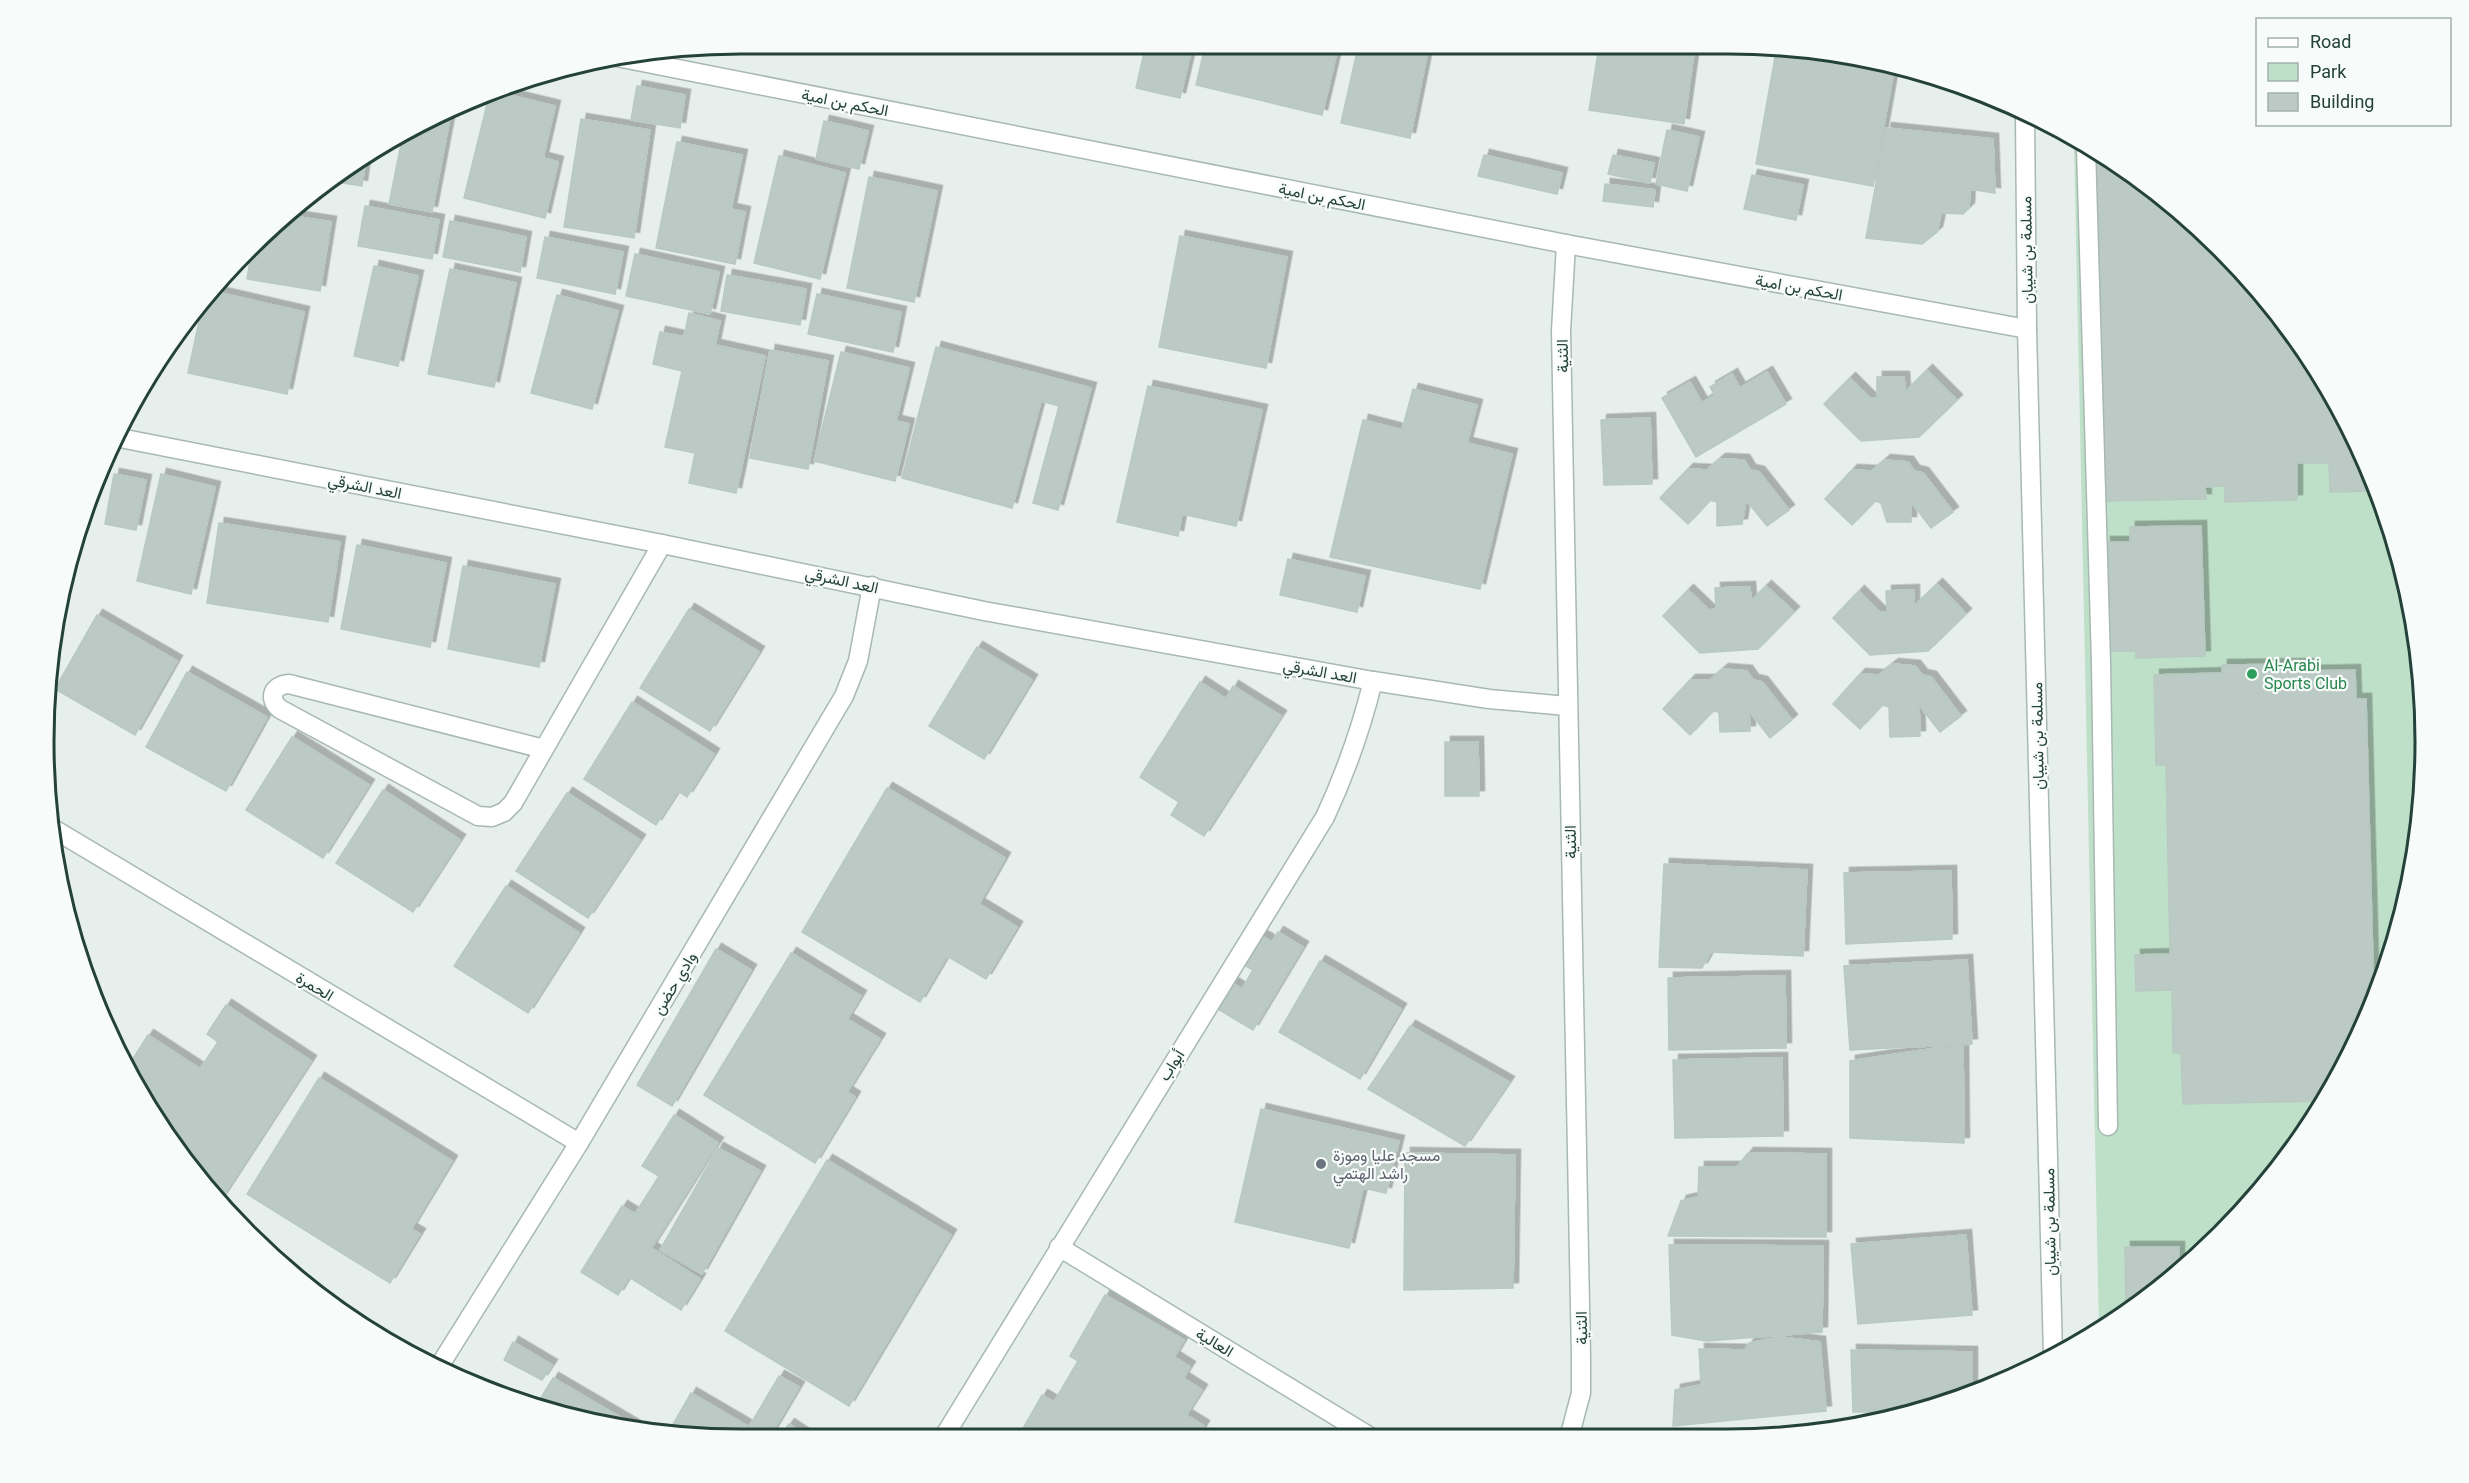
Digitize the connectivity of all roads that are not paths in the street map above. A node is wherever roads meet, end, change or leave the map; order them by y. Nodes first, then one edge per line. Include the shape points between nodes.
1 (641, 62) edge
2 (2025, 122) edge
3 (2086, 156) edge
4 (1566, 244) junction
5 (2027, 329) junction
6 (124, 439) edge
7 (662, 544) junction
8 (872, 586) junction
9 (1372, 681) junction
10 (1567, 706) junction
11 (544, 749) junction
12 (60, 833) edge
13 (2108, 1126) dead end
14 (579, 1143) junction
15 (1059, 1247) junction
16 (2053, 1347) edge
17 (443, 1361) edge
18 (948, 1429) edge
19 (1357, 1429) edge
20 (1571, 1429) edge

1 - 4 street, الحكم بن امية
2 - 5 street, مسلمة بن شيبان
3 - 13 street via 2101,662
4 - 5 street, الحكم بن امية
4 - 10 street, الثنية via 1561,332
5 - 16 street, مسلمة بن شيبان
6 - 7 street, العد الشرقي
7 - 8 street, العد الشرقي
7 - 11 street
8 - 9 street, العد الشرقي via 984,611
8 - 14 street, وادي حضن via 858,661 844,696
9 - 10 street, العد الشرقي
9 - 15 street, أبواب via 1362,728 1325,817
10 - 20 street, الثنية via 1581,1357 1581,1393
11 - 11 street via 504,812 492,817 478,816 280,709 272,696 281,684 289,684
12 - 14 street, الحمرة
14 - 17 street, وادي حضن
15 - 18 street, أبواب
15 - 19 street, العالية

